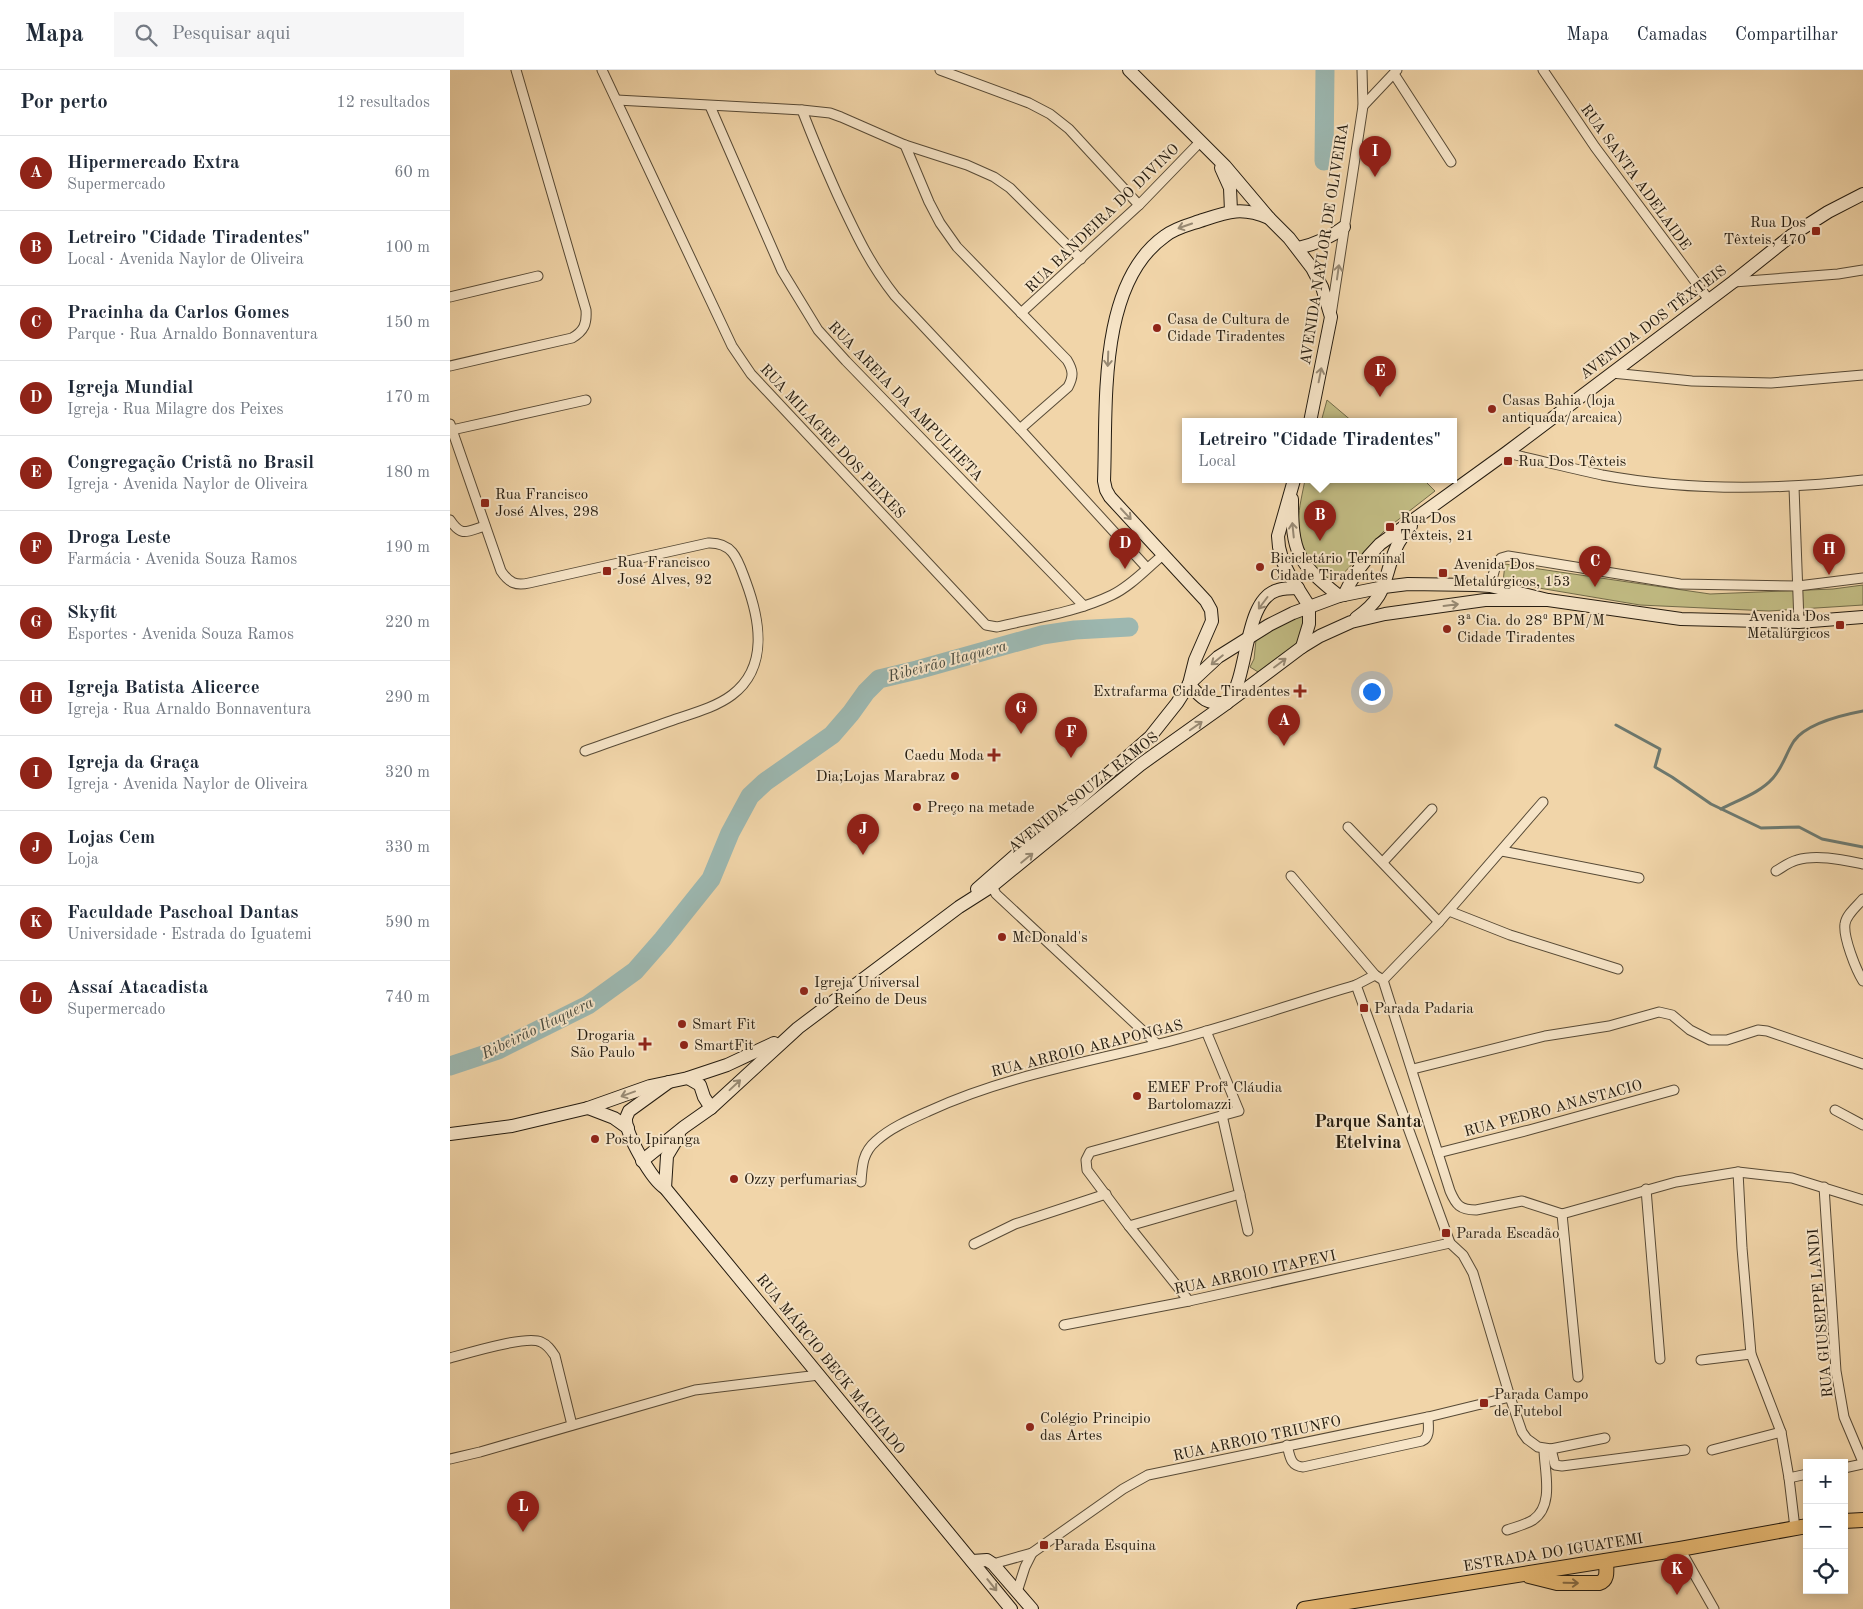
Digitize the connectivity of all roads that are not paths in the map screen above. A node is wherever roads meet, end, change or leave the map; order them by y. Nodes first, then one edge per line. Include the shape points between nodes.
1 (516, 70) edge
2 (602, 70) edge
3 (940, 70) edge
4 (1129, 70) edge
5 (1362, 70) edge
6 (1543, 70) edge
7 (1395, 72) edge
8 (617, 100) junction
9 (710, 106) junction
10 (1363, 106) junction
11 (802, 110) junction
12 (1200, 142) junction
13 (904, 145) junction
14 (1213, 155) junction
15 (1451, 162) dead end
16 (1863, 194) edge
17 (1139, 206) junction
18 (1231, 211) junction
19 (1269, 218) junction
20 (1344, 227) junction
21 (1298, 248) junction
22 (1081, 259) junction
23 (1863, 270) edge
24 (538, 276) dead end
25 (1733, 282) junction
26 (450, 297) edge
27 (1709, 300) junction
28 (1022, 313) junction
29 (1331, 318) junction
30 (450, 366) edge
31 (1612, 373) junction
32 (1863, 375) edge
33 (586, 400) dead end
34 (1311, 418) edge
35 (451, 427) edge
36 (1020, 429) junction
37 (1506, 453) junction
38 (1863, 480) edge
39 (1293, 483) edge
40 (1794, 487) junction
41 (1418, 516) junction
42 (450, 520) edge
43 (485, 526) junction
44 (1163, 555) junction
45 (1147, 568) junction
46 (1863, 578) edge
47 (1384, 586) junction
48 (1490, 586) junction
49 (1798, 586) junction
50 (1298, 588) junction
51 (1341, 596) junction
52 (1548, 600) junction
53 (1084, 606) junction
54 (1310, 606) junction
55 (1863, 617) edge
56 (1352, 622) junction
57 (1799, 622) junction
58 (1247, 638) junction
59 (1302, 647) junction
60 (1189, 684) junction
61 (1227, 703) junction
62 (585, 751) dead end
63 (1543, 802) dead end
64 (1432, 809) dead end
65 (1348, 827) dead end
66 (1502, 850) junction
67 (1383, 862) junction
68 (1863, 864) edge
69 (1776, 871) dead end
70 (1291, 876) dead end
71 (1639, 878) dead end
72 (992, 886) junction
73 (1863, 899) edge
74 (959, 907) junction
75 (1449, 911) junction
76 (1439, 922) junction
77 (1618, 969) dead end
78 (1379, 978) junction
79 (1863, 981) edge
80 (1356, 984) junction
81 (1206, 1031) junction
82 (789, 1035) junction
83 (1157, 1044) junction
84 (1863, 1064) edge
85 (1413, 1069) junction
86 (688, 1078) junction
87 (669, 1082) junction
88 (1674, 1090) dead end
89 (588, 1108) junction
90 (711, 1108) junction
91 (1835, 1110) dead end
92 (1222, 1115) junction
93 (1863, 1125) edge
94 (684, 1127) junction
95 (628, 1128) junction
96 (450, 1134) edge
97 (1438, 1153) junction
98 (642, 1161) junction
99 (1738, 1172) junction
100 (861, 1182) dead end
101 (1824, 1187) junction
102 (665, 1188) junction
103 (1646, 1189) junction
104 (1106, 1194) junction
105 (1240, 1194) junction
106 (1863, 1200) edge
107 (1562, 1214) junction
108 (1129, 1226) junction
109 (1248, 1231) dead end
110 (974, 1244) dead end
111 (1450, 1244) junction
112 (1190, 1301) junction
113 (1064, 1325) dead end
114 (1751, 1354) junction
115 (450, 1358) edge
116 (1660, 1359) dead end
117 (1701, 1360) dead end
118 (820, 1375) junction
119 (1578, 1377) dead end
120 (1510, 1397) junction
121 (1428, 1417) junction
122 (572, 1425) junction
123 (1781, 1432) junction
124 (1605, 1438) dead end
125 (1287, 1445) junction
126 (1547, 1449) junction
127 (1685, 1450) dead end
128 (1712, 1450) dead end
129 (450, 1459) edge
130 (1863, 1463) edge
131 (1848, 1467) edge
132 (1803, 1475) edge
133 (1789, 1478) junction
134 (1863, 1520) edge
135 (1848, 1521) edge
136 (1801, 1527) edge
137 (1507, 1530) dead end
138 (1680, 1549) junction
139 (1032, 1553) junction
140 (972, 1561) junction
141 (1606, 1561) junction
142 (993, 1564) junction
143 (1523, 1574) junction
144 (1017, 1592) junction
145 (1011, 1609) edge
146 (1032, 1609) edge
147 (1304, 1609) edge
148 (1714, 1609) edge

1 - 30 street via 586,310 586,324 572,338
2 - 8 street, RUA MILAGRE DOS PEIXES
3 - 17 street via 1050,114 1069,129
4 - 12 main road
5 - 10 street, AVENIDA NAYLOR DE OLIVEIRA
6 - 27 street, RUA SANTA ADELAIDE via 1595,147
7 - 10 street
7 - 15 street
8 - 9 street
8 - 53 street, RUA MILAGRE DOS PEIXES via 732,346 768,395 986,625 997,627
9 - 11 street
9 - 53 street, RUA AREIA DA AMPULHETA via 782,271 818,330
10 - 20 street, AVENIDA NAYLOR DE OLIVEIRA
11 - 13 street via 841,117
11 - 36 street via 862,248 877,273
12 - 14 main road
12 - 17 street, RUA BANDEIRA DO DIVINO
13 - 22 street via 994,177 1010,188
13 - 28 street via 940,223 957,247
14 - 18 main road via 1230,188
14 - 19 main road
16 - 25 main road, AVENIDA DOS TÊXTEIS via 1792,235
17 - 22 street, RUA BANDEIRA DO DIVINO
18 - 19 main road via 1257,213
18 -> 44 main road via 1164,236 1137,264 1128,281 1108,350 1106,490
19 - 21 main road
20 - 21 main road via 1313,245
29 -> 20 street, AVENIDA NAYLOR DE OLIVEIRA
21 - 29 main road via 1322,287
22 - 28 street, RUA BANDEIRA DO DIVINO
23 - 25 street
24 - 26 street
25 - 27 main road, AVENIDA DOS TÊXTEIS
27 - 31 main road, AVENIDA DOS TÊXTEIS
28 - 36 street via 1067,360 1073,379
34 -> 29 main road, AVENIDA NAYLOR DE OLIVEIRA
31 - 32 street via 1692,381 1771,383
31 - 37 main road, AVENIDA DOS TÊXTEIS
33 - 35 street
35 - 43 street
36 - 45 street
37 - 40 street via 1603,475 1661,483
37 - 41 main road, AVENIDA DOS TÊXTEIS
38 - 40 street
39 - 50 main road via 1278,536 1283,562
51 -> 39 main road via 1313,575 1300,556 1292,528
40 - 49 street
41 - 47 main road, AVENIDA DOS TÊXTEIS via 1398,543
41 - 51 main road, AVENIDA DOS TÊXTEIS via 1366,558
42 - 43 street via 461,532
43 - 62 street via 501,571 509,581 519,585 708,543 731,549 740,565 756,612 759,643 752,671 740,687 707,708
44 - 45 street, RUA MILAGRE DOS PEIXES
44 - 60 main road via 1211,610 1212,621 1195,660
45 - 53 street, RUA MILAGRE DOS PEIXES via 1122,589
46 - 49 street
47 - 48 main road
47 - 51 main road
47 - 56 main road, AVENIDA DOS TÊXTEIS via 1370,609
48 - 49 street via 1496,565 1501,558 1508,556 1680,584
48 - 52 main road
49 - 57 street
50 - 54 main road
50 -> 58 main road via 1277,590 1265,598
51 - 54 main road
56 -> 52 main road via 1403,611 1485,600
52 - 57 main road via 1681,619
54 - 58 main road
54 - 59 main road
55 - 57 main road
56 - 59 main road
58 -> 60 main road via 1218,657
58 - 61 main road via 1240,679
61 -> 59 main road
60 - 61 main road via 1208,702
60 - 74 main road, AVENIDA SOUZA RAMOS via 1150,737
72 -> 61 main road, AVENIDA SOUZA RAMOS via 1140,765
63 - 66 street
64 - 67 street
65 - 67 street
66 - 71 street
66 - 75 street
67 - 76 street
68 - 69 street via 1808,858 1790,862
70 - 78 street
72 - 74 main road, AVENIDA SOUZA RAMOS
72 - 83 street via 996,894
73 - 79 street via 1845,924 1845,937
74 - 82 main road, AVENIDA SOUZA RAMOS
75 - 76 street
75 - 77 street via 1510,935
76 - 78 street
78 - 80 street, RUA ARROIO ARAPONGAS
78 - 85 street
80 - 81 street, RUA ARROIO ARAPONGAS
80 - 111 street
81 - 83 street, RUA ARROIO ARAPONGAS
81 - 92 street via 1239,1111
82 - 86 main road, AVENIDA SOUZA RAMOS via 745,1058
90 -> 82 main road, AVENIDA SOUZA RAMOS
83 - 100 street, RUA ARROIO ARAPONGAS via 991,1086 918,1116 888,1132 871,1146 863,1160
84 - 85 street via 1767,1030 1727,1040 1710,1040 1690,1030 1672,1015 1659,1012
85 - 97 street
86 - 87 main road, AVENIDA SOUZA RAMOS
86 - 90 main road via 700,1085
87 -> 89 main road, AVENIDA SOUZA RAMOS
87 - 95 main road, AVENIDA SOUZA RAMOS via 629,1111 626,1118
88 - 97 street, RUA PEDRO ANASTACIO
89 - 95 main road via 604,1113
89 - 96 main road, AVENIDA SOUZA RAMOS via 512,1126
90 - 94 main road, AVENIDA SOUZA RAMOS
91 - 93 street
92 - 104 street via 1090,1152 1086,1160 1087,1170
92 - 105 street
94 - 98 main road, AVENIDA SOUZA RAMOS
94 - 102 main road via 667,1156
95 - 98 main road
97 - 107 street via 1455,1203 1463,1209 1476,1210 1522,1201
98 - 102 main road, RUA MÁRCIO BECK MACHADO
99 - 101 street via 1792,1178
99 - 103 street
99 - 114 street
101 - 106 street
101 - 130 street, RUA GIUSEPPE LANDI via 1837,1379 1844,1417
102 - 118 main road, RUA MÁRCIO BECK MACHADO
103 - 107 street
103 - 116 street
104 - 108 street
104 - 110 street via 1015,1224
105 - 108 street
105 - 109 street
107 - 119 street
108 - 112 street
111 - 112 street, RUA ARROIO ITAPEVI
111 - 120 street via 1463,1255 1473,1273
112 - 113 street, RUA ARROIO ITAPEVI
114 - 117 street
114 - 123 street
115 - 122 street via 528,1340 542,1342 554,1356
118 - 122 street via 695,1390
118 - 140 main road, RUA MÁRCIO BECK MACHADO
120 - 121 street, RUA ARROIO TRIUNFO
120 - 126 street via 1522,1432 1532,1444
121 - 125 street, RUA ARROIO TRIUNFO
121 - 125 street via 1426,1440 1303,1467 1294,1465
122 - 129 street
123 - 128 street
123 - 133 street
124 - 126 street
125 - 139 street, RUA ARROIO TRIUNFO via 1148,1475
126 - 127 street via 1555,1465 1562,1466
126 - 137 street via 1547,1489 1543,1506 1531,1521
130 - 131 street
132 - 133 street
133 - 136 street
134 - 135 main road
136 - 138 main road, ESTRADA DO IGUATEMI
138 - 141 main road, ESTRADA DO IGUATEMI
138 - 148 street
139 - 142 street
139 - 144 street
140 - 142 main road via 987,1560
140 -> 145 main road, RUA MÁRCIO BECK MACHADO
141 - 143 main road, ESTRADA DO IGUATEMI
143 -> 141 main road via 1557,1583 1598,1583 1606,1578
142 - 144 main road
143 - 147 main road, ESTRADA DO IGUATEMI
144 - 146 main road

